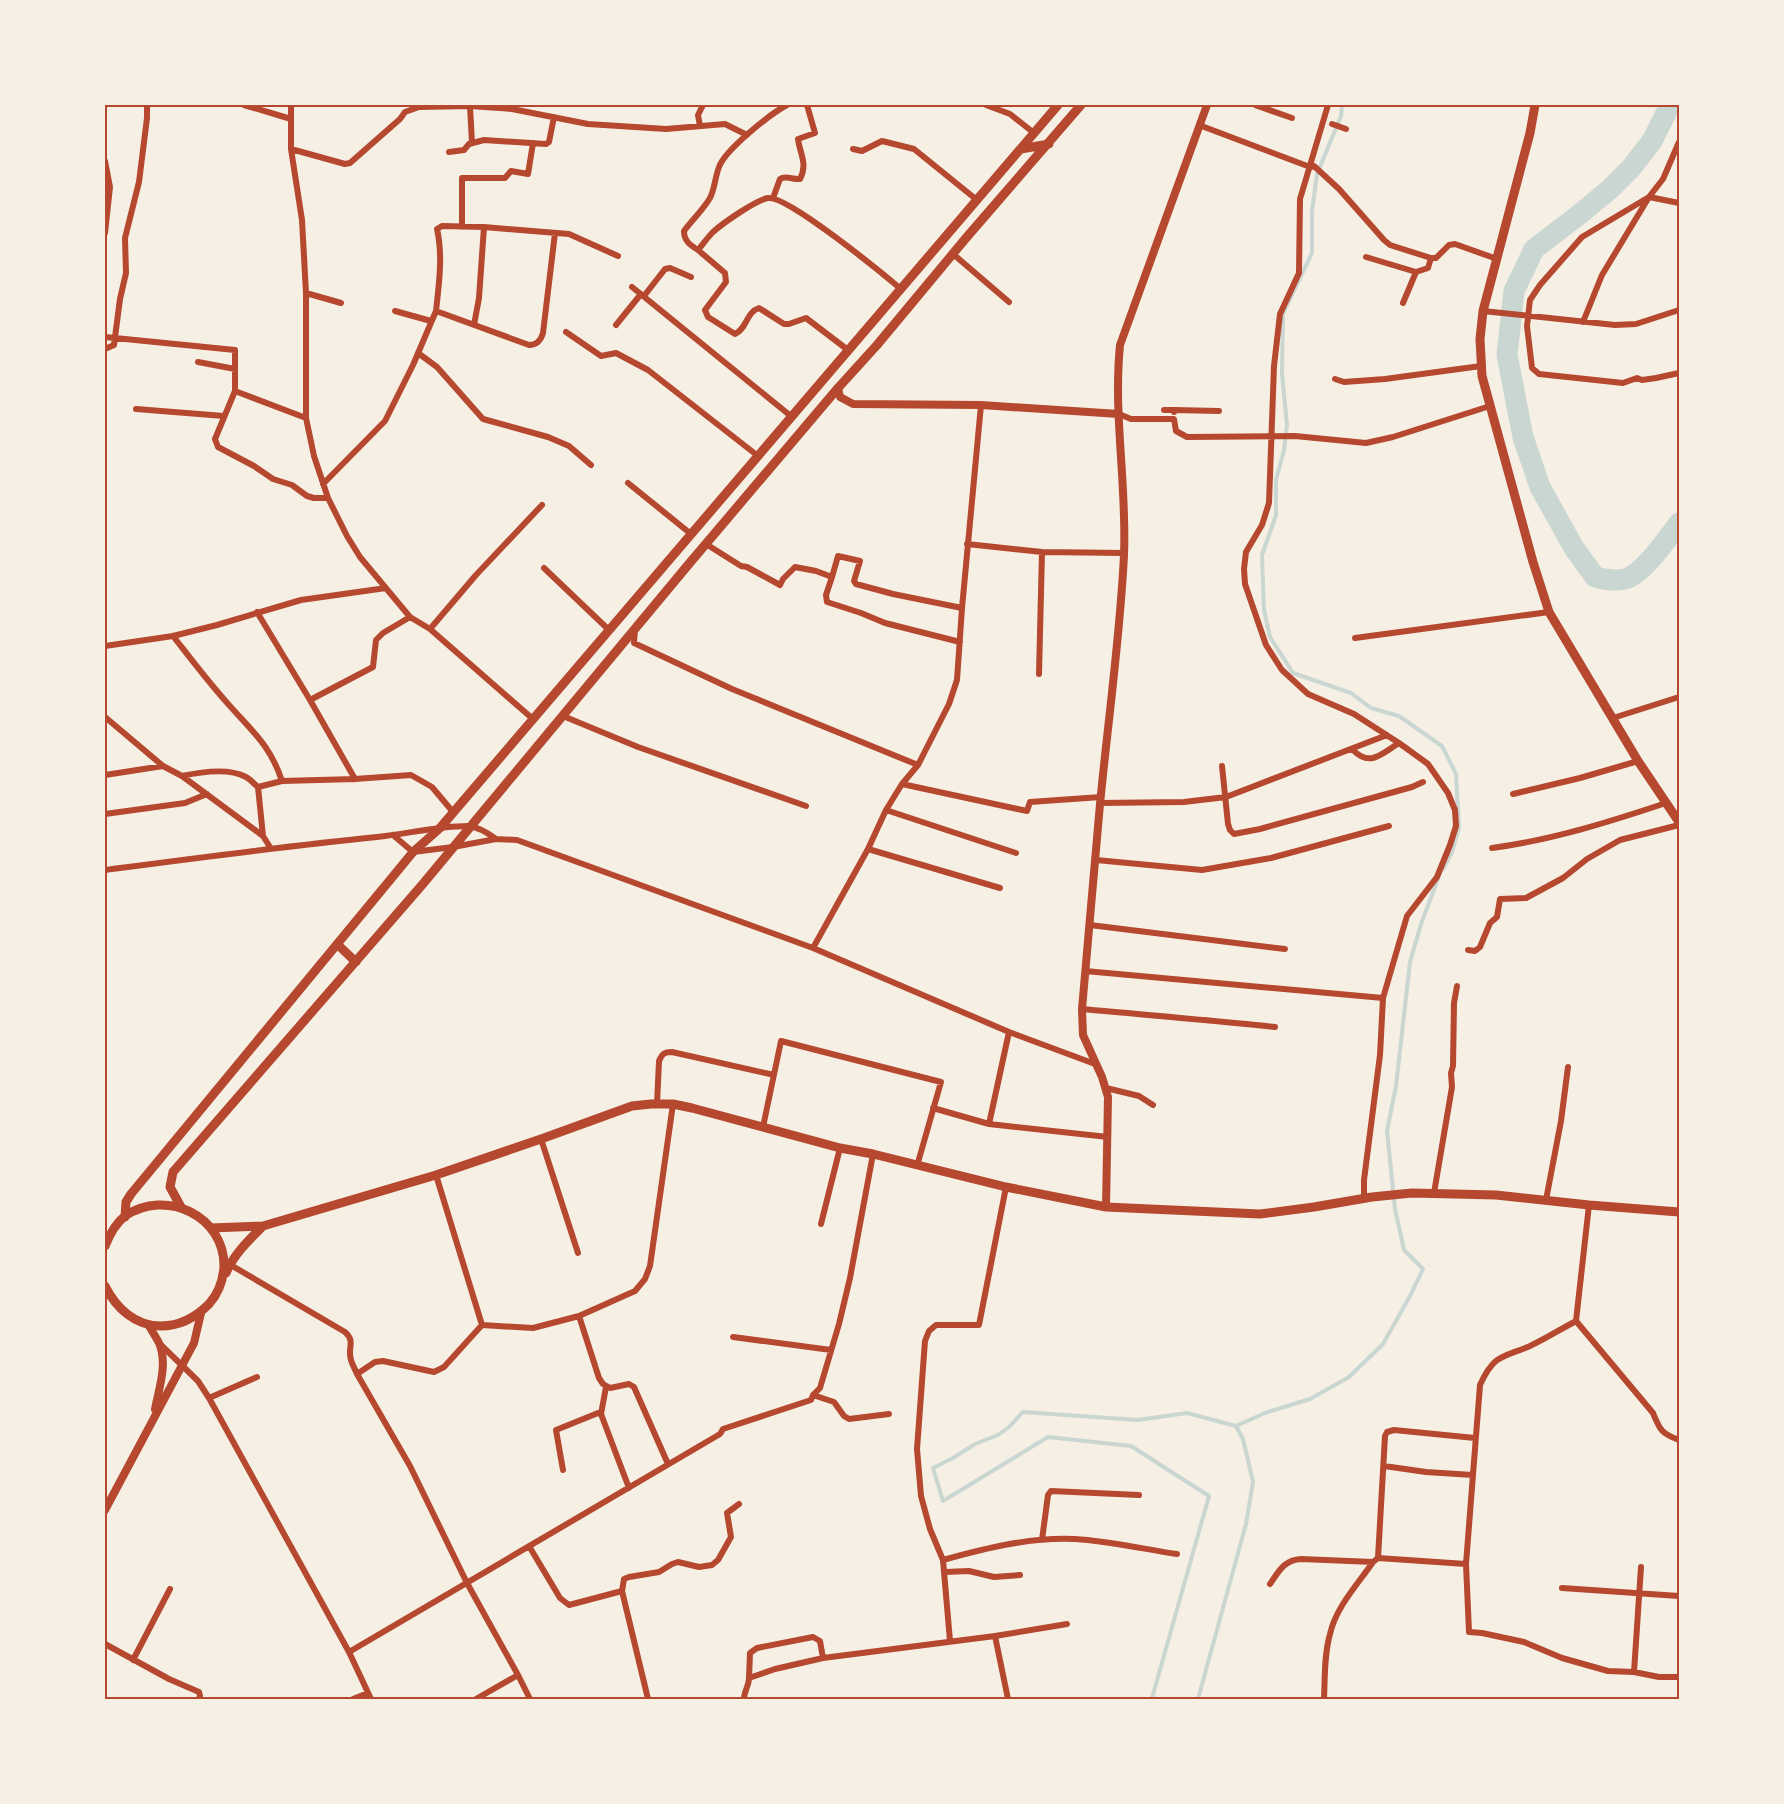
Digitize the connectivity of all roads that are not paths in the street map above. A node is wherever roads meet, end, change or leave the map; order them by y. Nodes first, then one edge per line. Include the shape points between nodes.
1 (147, 105) edge
2 (244, 105) edge
3 (291, 105) edge
4 (703, 105) edge
5 (787, 105) edge
6 (807, 105) edge
7 (986, 105) edge
8 (1058, 105) edge
9 (1081, 105) edge
10 (1207, 105) edge
11 (1255, 105) edge
12 (1328, 105) edge
13 (1535, 105) edge
14 (470, 106) edge
15 (512, 107) edge
16 (405, 108) edge
17 (554, 117) junction
18 (1292, 118) dead end
19 (291, 119) junction
20 (1332, 124) dead end
21 (1199, 125) junction
22 (700, 126) junction
23 (1346, 129) dead end
24 (1034, 133) junction
25 (747, 135) junction
26 (1679, 142) edge
27 (472, 143) junction
28 (533, 143) junction
29 (1049, 144) junction
30 (291, 149) junction
31 (854, 149) dead end
32 (1021, 149) junction
33 (449, 152) dead end
34 (105, 161) edge
35 (1312, 166) junction
36 (1649, 197) junction
37 (773, 198) junction
38 (977, 200) junction
39 (1679, 203) edge
40 (462, 227) junction
41 (484, 227) junction
42 (954, 227) junction
43 (105, 233) edge
44 (555, 233) junction
45 (966, 237) junction
46 (698, 250) junction
47 (953, 254) junction
48 (618, 256) dead end
49 (1366, 257) dead end
50 (1431, 258) junction
51 (1497, 259) junction
52 (1416, 272) junction
53 (691, 277) dead end
54 (632, 287) dead end
55 (901, 289) junction
56 (306, 293) junction
57 (642, 295) junction
58 (1009, 302) dead end
59 (341, 303) dead end
60 (1403, 303) dead end
61 (1679, 310) edge
62 (395, 311) dead end
63 (436, 311) junction
64 (1483, 311) junction
65 (431, 321) junction
66 (1583, 322) junction
67 (474, 325) junction
68 (616, 325) dead end
69 (566, 332) dead end
70 (863, 334) junction
71 (105, 337) edge
72 (115, 338) junction
73 (877, 345) junction
74 (105, 350) edge
75 (848, 350) junction
76 (418, 353) junction
77 (198, 362) dead end
78 (1481, 366) junction
79 (235, 369) junction
80 (1679, 373) edge
81 (1335, 378) dead end
82 (838, 388) junction
83 (235, 391) junction
84 (981, 405) junction
85 (1490, 406) junction
86 (136, 409) dead end
87 (1164, 410) dead end
88 (1174, 410) junction
89 (1219, 411) dead end
90 (1119, 414) junction
91 (224, 416) junction
92 (792, 417) junction
93 (306, 418) junction
94 (1174, 419) junction
95 (1272, 436) junction
96 (758, 456) junction
97 (591, 465) dead end
98 (628, 483) dead end
99 (323, 484) junction
100 (328, 498) junction
101 (542, 505) dead end
102 (691, 534) junction
103 (706, 544) junction
104 (968, 544) junction
105 (1042, 552) junction
106 (1124, 553) junction
107 (673, 555) junction
108 (688, 565) junction
109 (544, 568) dead end
110 (832, 577) junction
111 (386, 588) junction
112 (962, 608) junction
113 (257, 612) junction
114 (1550, 612) junction
115 (410, 617) junction
116 (430, 629) junction
117 (635, 629) junction
118 (609, 630) junction
119 (172, 636) junction
120 (1355, 638) dead end
121 (960, 642) junction
122 (105, 646) edge
123 (1039, 674) dead end
124 (1679, 697) edge
125 (310, 700) junction
126 (563, 716) junction
127 (105, 717) edge
128 (1613, 718) junction
129 (533, 719) junction
130 (1387, 735) junction
131 (1399, 743) junction
132 (1352, 749) junction
133 (1638, 761) junction
134 (918, 765) junction
135 (163, 766) junction
136 (1222, 766) dead end
137 (105, 775) edge
138 (182, 776) junction
139 (355, 779) junction
140 (282, 781) junction
141 (1423, 782) dead end
142 (902, 784) junction
143 (258, 787) junction
144 (207, 794) junction
145 (1513, 794) dead end
146 (1226, 797) junction
147 (1101, 800) junction
148 (1666, 803) junction
149 (806, 806) dead end
150 (886, 810) junction
151 (453, 812) junction
152 (105, 814) edge
153 (1679, 823) edge
154 (471, 826) junction
155 (1389, 826) dead end
156 (440, 828) junction
157 (393, 835) junction
158 (263, 836) junction
159 (496, 839) junction
160 (270, 847) junction
161 (453, 847) junction
162 (1492, 848) dead end
163 (868, 849) junction
164 (413, 852) junction
165 (1016, 853) dead end
166 (1096, 860) junction
167 (105, 870) edge
168 (1000, 888) dead end
169 (1090, 925) junction
170 (337, 944) junction
171 (813, 948) junction
172 (1285, 949) dead end
173 (1468, 950) dead end
174 (356, 962) junction
175 (1085, 971) junction
176 (1457, 986) dead end
177 (1383, 998) junction
178 (1082, 1009) junction
179 (1275, 1027) dead end
180 (1009, 1032) junction
181 (1095, 1064) junction
182 (1568, 1067) dead end
183 (774, 1076) junction
184 (1107, 1088) junction
185 (657, 1104) junction
186 (673, 1104) junction
187 (1153, 1105) dead end
188 (933, 1108) junction
189 (989, 1124) junction
190 (763, 1127) junction
191 (1108, 1137) junction
192 (542, 1139) junction
193 (840, 1148) junction
194 (873, 1154) junction
195 (917, 1166) junction
196 (436, 1174) junction
197 (1006, 1187) junction
198 (1434, 1193) junction
199 (1364, 1198) junction
200 (1546, 1200) junction
201 (1589, 1205) junction
202 (181, 1207) junction
203 (1107, 1207) junction
204 (1679, 1212) edge
205 (125, 1216) junction
206 (821, 1224) dead end
207 (263, 1226) junction
208 (211, 1228) junction
209 (105, 1246) edge
210 (578, 1253) dead end
211 (229, 1264) junction
212 (221, 1285) junction
213 (105, 1286) edge
214 (201, 1313) junction
215 (579, 1316) junction
216 (1576, 1321) junction
217 (482, 1325) junction
218 (149, 1326) junction
219 (733, 1337) dead end
220 (160, 1344) junction
221 (831, 1350) junction
222 (183, 1365) junction
223 (357, 1374) junction
224 (257, 1377) dead end
225 (606, 1387) junction
226 (813, 1395) junction
227 (209, 1398) junction
228 (602, 1414) junction
229 (889, 1414) dead end
230 (153, 1417) junction
231 (1475, 1438) junction
232 (1679, 1440) edge
233 (668, 1464) junction
234 (1384, 1466) junction
235 (563, 1470) dead end
236 (1473, 1475) junction
237 (629, 1488) junction
238 (1139, 1495) dead end
239 (739, 1504) dead end
240 (105, 1510) edge
241 (1042, 1540) junction
242 (529, 1546) junction
243 (1177, 1554) dead end
244 (943, 1560) junction
245 (1375, 1560) junction
246 (1466, 1564) junction
247 (1641, 1567) dead end
248 (945, 1572) junction
249 (1020, 1575) dead end
250 (467, 1583) junction
251 (1270, 1584) dead end
252 (1562, 1588) dead end
253 (170, 1589) dead end
254 (622, 1591) junction
255 (1639, 1593) junction
256 (1679, 1596) edge
257 (1067, 1624) dead end
258 (995, 1636) junction
259 (950, 1641) junction
260 (105, 1644) edge
261 (349, 1652) junction
262 (823, 1658) junction
263 (133, 1660) junction
264 (1634, 1672) junction
265 (518, 1675) junction
266 (1679, 1677) edge
267 (749, 1678) junction
268 (370, 1696) edge
269 (199, 1699) edge
270 (353, 1699) edge
271 (477, 1699) edge
272 (530, 1699) edge
273 (648, 1699) edge
274 (744, 1699) edge
275 (1008, 1699) edge
276 (1324, 1699) edge

1 - 72 street via 139,182 125,238 126,273
2 - 19 street
3 - 19 street
4 - 22 street via 698,115
5 - 25 street
6 - 37 street via 815,133 798,139 804,161 802,176 780,179
7 - 24 street via 1010,114
8 - 24 main road
9 - 29 main road
10 - 21 street
11 - 18 street
12 - 35 street
13 - 51 main road
14 - 15 street
14 - 16 street
14 - 27 street
15 - 17 street
16 - 30 street via 400,119 350,163
17 - 22 street via 588,124 666,129
17 - 28 street via 549,142
19 - 30 street
20 - 23 street
21 - 35 street
21 - 90 street via 1120,345
22 - 25 street via 725,124
24 - 32 main road
25 - 46 street via 727,154 709,200 684,231 686,240
26 - 36 street via 1663,179
27 - 28 street
27 - 33 street via 464,150
28 - 40 street via 528,174 512,171 505,178 462,178
29 - 32 main road
29 - 45 main road
30 - 56 street via 302,220
31 - 38 street via 862,151 882,141 914,149
32 - 38 main road
34 - 43 street via 110,187
35 - 50 street via 1390,245
35 - 95 street via 1300,199 1299,273 1280,314
36 - 39 street
36 - 66 street via 1602,275
36 - 80 street via 1582,237 1540,285 1530,300 1527,326 1532,368 1539,374 1623,382
37 - 46 street via 746,208 713,232
37 - 55 street via 854,249
38 - 42 main road
40 - 41 street
40 - 63 street via 437,229 440,263
41 - 44 street
41 - 67 street
42 - 45 main road
42 - 55 main road
44 - 48 street via 569,234
44 - 67 street via 539,341 529,345
45 - 47 main road
46 - 75 street via 726,277 705,310 708,317 735,334 751,312 759,308 784,324 806,318
47 - 58 street
47 - 73 main road
49 - 52 street
50 - 51 street via 1455,244
50 - 52 street via 1428,268
51 - 64 main road
52 - 60 street
53 - 57 street via 670,267
54 - 57 street
55 - 70 main road
56 - 59 street
56 - 93 street
57 - 68 street
57 - 92 street
61 - 66 street via 1636,324
62 - 65 street
63 - 65 street
63 - 67 street
64 - 66 street
64 - 78 main road
65 - 76 street
69 - 96 street via 603,357 616,353 648,370
70 - 73 main road
70 - 75 main road
71 - 72 street
72 - 74 street via 114,345
72 - 79 street via 235,350
73 - 82 main road
75 - 92 main road
76 - 97 street via 437,367 483,419 548,437 568,446
76 - 99 street via 385,421
77 - 79 street
78 - 81 street via 1385,379 1344,382
78 - 85 main road
79 - 83 street
82 - 84 street via 840,397 852,404
82 - 103 main road
83 - 91 street
83 - 93 street
84 - 90 street
84 - 104 street
85 - 95 street via 1366,443
85 - 114 main road
86 - 91 street
87 - 88 street
88 - 89 street
88 - 94 street
90 - 94 street via 1131,419
90 - 106 street
91 - 100 street via 215,439 218,447 307,496
92 - 96 main road
93 - 99 street
94 - 95 street via 1176,430 1187,437
95 - 130 street via 1269,503 1262,525 1246,552 1244,569 1245,584 1266,645 1282,670 1308,694 1354,714
96 - 102 main road
98 - 102 street
99 - 100 street
100 - 111 street via 360,557
101 - 116 street
102 - 107 main road
103 - 108 main road
103 - 110 street via 780,585 795,567
104 - 105 street
104 - 112 street
105 - 106 street
105 - 123 street
106 - 147 street
107 - 108 main road
107 - 118 main road
108 - 117 main road
109 - 118 street
110 - 112 street via 838,556 850,558 860,561 856,584
110 - 121 street via 827,602 885,623
111 - 113 street via 301,600
111 - 115 street
112 - 121 street
113 - 119 street
113 - 125 street
114 - 120 street
114 - 128 main road
115 - 116 street
115 - 125 street via 376,640 373,667
116 - 129 street
117 - 126 main road
117 - 134 street via 634,643 732,689
118 - 129 main road
119 - 122 street
119 - 140 street via 258,735
121 - 134 street via 957,680 949,704
124 - 128 street
125 - 139 street
126 - 149 street via 638,747
126 - 154 main road
127 - 135 street
128 - 133 main road
129 - 151 main road
130 - 131 street
130 - 132 street
131 - 132 street via 1370,759 1360,758
131 - 177 street via 1428,764 1448,793 1456,826 1437,877 1407,916
132 - 146 street
133 - 145 street
133 - 148 main road
134 - 142 street
135 - 137 street
135 - 138 street
136 - 146 street
138 - 143 street via 201,771 228,773 246,777
138 - 144 street
139 - 140 street
139 - 151 street via 411,775 432,787
140 - 143 street
141 - 146 street via 1234,834 1230,830
142 - 147 street via 1027,811 1030,802
142 - 150 street
143 - 158 street
144 - 152 street via 185,802
144 - 158 street
146 - 147 street via 1184,802
147 - 166 street
148 - 153 main road
148 - 162 street via 1526,843
150 - 163 street
150 - 165 street
151 - 156 main road
153 - 173 street via 1620,840 1526,898 1500,899 1497,917 1488,926 1480,947
154 - 156 street
154 - 159 street
154 - 161 main road
155 - 166 street via 1271,858 1202,870
156 - 157 street
156 - 164 main road
157 - 160 street
157 - 164 street
158 - 160 street
159 - 161 street
159 - 171 street via 517,840
160 - 167 street
161 - 164 street
161 - 174 main road
163 - 168 street
163 - 171 street
164 - 170 main road
166 - 169 street
169 - 172 street
169 - 175 street
170 - 174 main road
170 - 205 main road via 131,1194
171 - 180 street
174 - 202 main road via 173,1172 170,1187
175 - 177 street
175 - 178 street
176 - 198 street via 1452,1087
177 - 199 street
178 - 179 street
178 - 181 street via 1083,1035
180 - 181 street
180 - 189 street
181 - 184 street
182 - 200 street
183 - 185 street via 666,1052 659,1061
183 - 188 street via 781,1041 941,1082
183 - 190 street
184 - 187 street via 1139,1096
184 - 191 street
185 - 186 main road
185 - 192 main road via 632,1106
186 - 190 main road
186 - 215 street via 645,1279 635,1291
188 - 189 street
188 - 195 street
189 - 191 street
190 - 193 main road
191 - 203 street
192 - 196 main road
192 - 210 street
193 - 194 main road
193 - 206 street
194 - 195 main road
194 - 221 street via 850,1278
195 - 197 main road
196 - 207 main road
196 - 217 street
197 - 203 main road
197 - 244 street via 979,1325 936,1325 925,1341 917,1449 921,1496
198 - 199 main road
198 - 200 main road
199 - 203 main road via 1260,1214
200 - 201 main road
201 - 204 main road
201 - 216 street
202 - 205 main road via 158,1205
202 - 208 main road via 202,1218
205 - 209 main road
207 - 208 main road
207 - 211 main road
208 - 212 main road via 223,1255
211 - 212 main road
211 - 223 street via 345,1332 351,1340 351,1360
212 - 214 main road
213 - 218 main road via 122,1311
214 - 218 main road via 170,1326
214 - 222 street
215 - 217 street via 533,1328
215 - 225 street via 599,1378
216 - 231 street via 1506,1354 1487,1370 1480,1385
216 - 232 street via 1653,1413 1659,1429
217 - 223 street via 434,1372 383,1361
218 - 220 street
219 - 221 street
220 - 222 street
220 - 230 street via 162,1371
221 - 226 street via 820,1388
222 - 227 street
222 - 230 street
223 - 250 street via 410,1466
224 - 227 street
225 - 228 street
225 - 233 street via 634,1387
226 - 229 street via 834,1402 849,1419
226 - 233 street via 811,1400 723,1429
227 - 261 street
228 - 235 street via 556,1430
228 - 237 street
230 - 240 street
231 - 234 street via 1394,1430 1384,1436
231 - 236 street
233 - 237 street
234 - 236 street
234 - 245 street
236 - 246 street
237 - 242 street
238 - 241 street via 1051,1491
239 - 254 street via 727,1513 731,1534 712,1565 699,1567 678,1562 659,1572 629,1577 624,1580
241 - 243 street via 1076,1539
241 - 244 street via 993,1546
242 - 250 street
242 - 254 street via 560,1598 569,1605
244 - 248 street
245 - 246 street
245 - 251 street via 1290,1561
245 - 276 street via 1343,1605 1330,1634
246 - 264 street via 1469,1632 1524,1642 1608,1671
247 - 255 street
248 - 249 street via 969,1571 994,1577
248 - 259 street
250 - 261 street
250 - 265 street
252 - 255 street
253 - 263 street
254 - 273 street
255 - 256 street
255 - 264 street
257 - 258 street
258 - 259 street
258 - 275 street
259 - 262 street
260 - 263 street
261 - 268 street
262 - 267 street
262 - 267 street via 820,1641 813,1637 757,1648 750,1653
263 - 269 street via 199,1692
264 - 266 street
265 - 271 street
265 - 272 street
267 - 274 street
268 - 270 street

